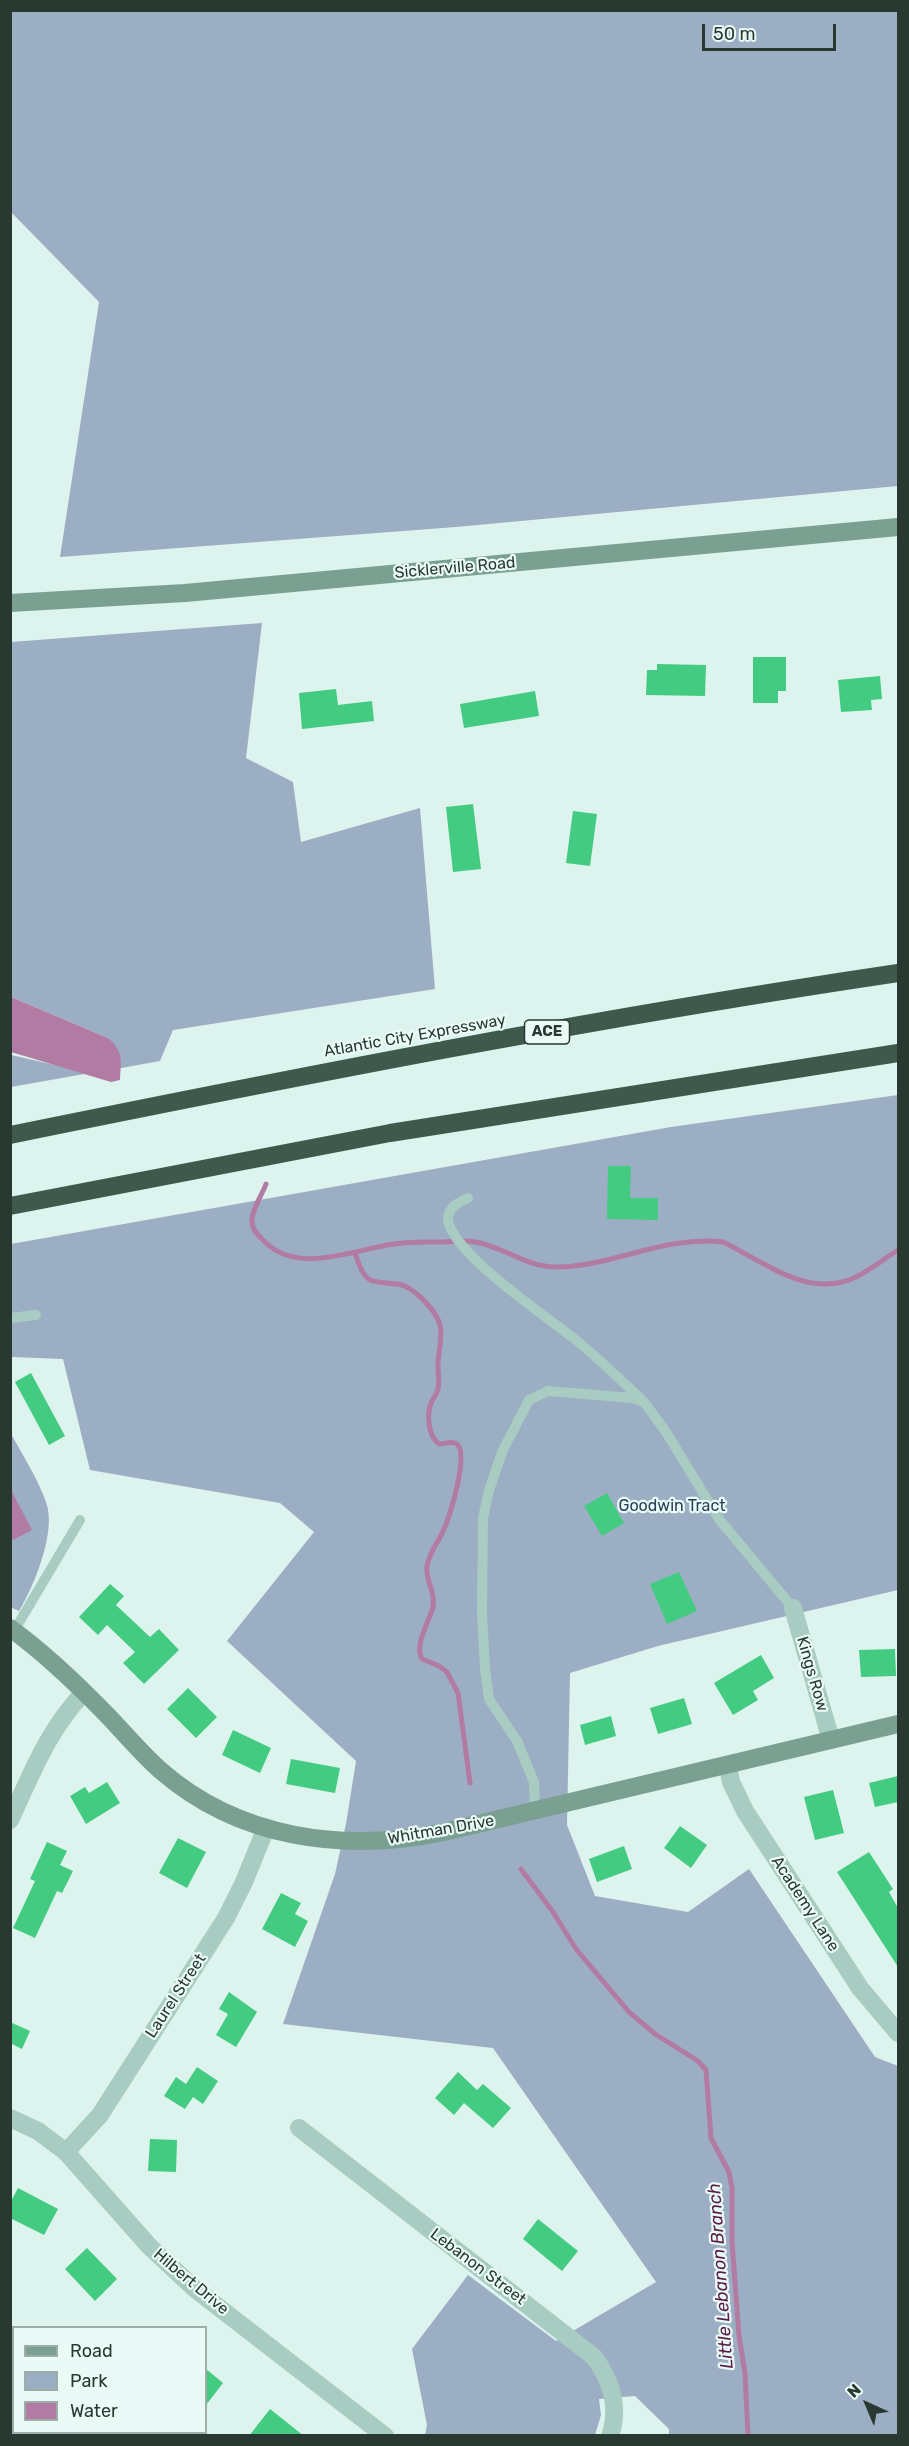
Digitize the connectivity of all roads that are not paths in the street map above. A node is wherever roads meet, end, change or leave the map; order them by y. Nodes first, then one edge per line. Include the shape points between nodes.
1 (898, 527) edge
2 (10, 603) edge
3 (898, 974) edge
4 (898, 1053) edge
5 (10, 1135) edge
6 (468, 1198) dead end
7 (10, 1206) edge
8 (36, 1315) dead end
9 (10, 1318) edge
10 (644, 1402) junction
11 (80, 1520) dead end
12 (793, 1608) joint
13 (12, 1630) edge
14 (84, 1692) junction
15 (898, 1724) edge
16 (831, 1740) junction
17 (728, 1766) junction
18 (535, 1811) junction
19 (10, 1820) edge
20 (266, 1828) junction
21 (898, 2032) edge
22 (10, 2118) edge
23 (299, 2128) dead end
24 (66, 2152) junction
25 (610, 2434) edge
26 (384, 2436) edge

1 - 2 street, Sicklerville Road via 185,593
3 - 5 highway, Atlantic City Expressway / ACE via 606,1021
4 - 7 highway via 390,1133
6 - 10 lane via 452,1208 448,1218 464,1247 492,1276 581,1344
8 - 9 lane
10 - 12 lane via 719,1519
10 - 18 lane via 548,1391 529,1400 503,1450 489,1490 483,1518 482,1612 489,1699 517,1741 534,1782
11 - 13 lane
12 - 16 street, Kings Row
13 - 14 street, Whitman Drive
14 - 19 street via 52,1733
14 - 20 street, Whitman Drive via 174,1782 213,1806
15 - 16 street, Whitman Drive
16 - 17 street, Whitman Drive
17 - 18 street, Whitman Drive
17 - 21 street, Academy Lane via 730,1782 745,1811 860,1988
18 - 20 street, Whitman Drive via 423,1836 376,1842 334,1842
20 - 24 street, Laurel Street via 226,1918 100,2115
22 - 24 street, Hilbert Drive via 38,2131
23 - 25 street, Lebanon Street via 594,2357 611,2386 615,2413
24 - 26 street, Hilbert Drive via 172,2268

